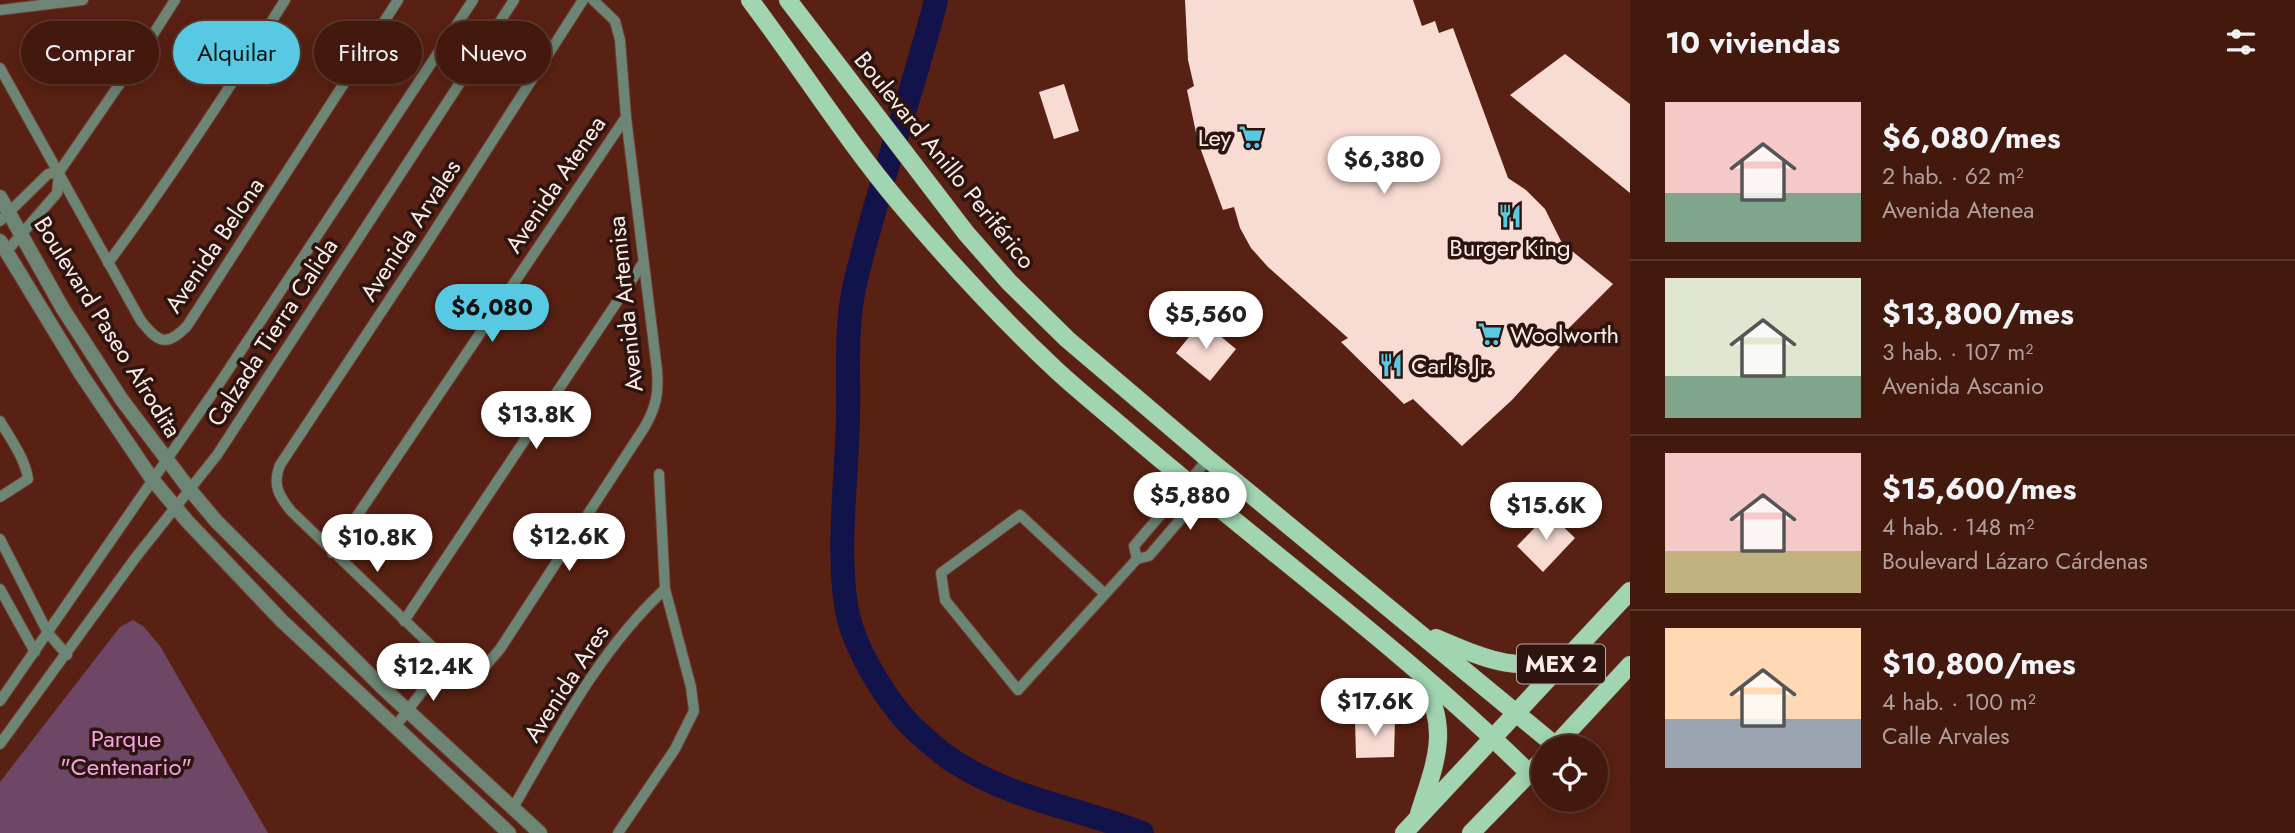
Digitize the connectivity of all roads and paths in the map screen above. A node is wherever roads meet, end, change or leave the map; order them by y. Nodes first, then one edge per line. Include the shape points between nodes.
1 (83, 0) edge
2 (174, 0) edge
3 (285, 0) edge
4 (398, 0) edge
5 (472, 0) edge
6 (514, 0) edge
7 (583, 0) edge
8 (593, 0) edge
9 (750, 0) edge
10 (788, 0) edge
11 (0, 10) edge
12 (0, 68) edge
13 (626, 117) junction
14 (60, 172) junction
15 (0, 197) edge
16 (4, 217) edge
17 (22, 236) junction
18 (3, 246) edge
19 (108, 263) junction
20 (643, 263) junction
21 (0, 421) edge
22 (166, 461) junction
23 (1215, 465) junction
24 (659, 474) dead end
25 (152, 479) junction
26 (190, 490) junction
27 (1195, 490) junction
28 (0, 497) edge
29 (176, 508) junction
30 (1162, 514) junction
31 (1175, 526) junction
32 (1, 544) edge
33 (332, 553) junction
34 (1137, 559) junction
35 (25, 588) junction
36 (0, 589) edge
37 (665, 589) junction
38 (1630, 591) edge
39 (1105, 594) junction
40 (7, 601) junction
41 (404, 621) junction
42 (1418, 631) junction
43 (48, 633) junction
44 (1578, 646) junction
45 (35, 652) junction
46 (66, 654) junction
47 (446, 660) junction
48 (1630, 665) edge
49 (1417, 671) junction
50 (0, 701) edge
51 (407, 712) junction
52 (1517, 713) junction
53 (395, 727) junction
54 (1537, 735) edge
55 (1565, 735) edge
56 (1494, 739) junction
57 (0, 744) edge
58 (1529, 773) joint
59 (513, 808) junction
60 (1418, 818) junction
61 (505, 832) edge
62 (540, 833) edge
63 (618, 833) edge
64 (1404, 833) edge
65 (1471, 833) edge

1 - 11 street
2 - 14 street
3 - 19 street
4 - 19 street, Avenida Belona via 177,336 164,341 152,335
5 - 22 street, Calzada Tierra Calida
6 - 26 street, Calzada Tierra Calida
7 - 33 street, Avenida Arvales via 280,466 277,492
8 - 13 street, Avenida Artemisa via 615,21 618,31
9 - 27 main road via 900,204 979,294 1055,369
10 - 23 main road, Boulevard Anillo Periférico via 966,233 1009,282 1067,339
12 - 14 street, Avenida Belona
13 - 20 street, Avenida Artemisa
13 - 33 street, Avenida Atenea
14 - 16 street via 48,174
14 - 17 street via 57,193
14 - 19 street, Avenida Belona
15 - 16 street, Boulevard Paseo Afrodita
16 - 17 street, Boulevard Paseo Afrodita
17 - 18 street
17 - 22 street, Boulevard Paseo Afrodita via 122,400
18 - 25 street, Boulevard Paseo Afrodita
20 - 41 street
20 - 47 street, Avenida Artemisa via 657,370 655,410 488,666 466,674
21 - 28 street via 28,480
22 - 25 street, Calzada Tierra Calida
22 - 26 street, Boulevard Paseo Afrodita
23 - 27 street
23 - 27 street
23 - 42 main road, Boulevard Anillo Periférico
24 - 37 street
25 - 29 street, Boulevard Paseo Afrodita
25 - 43 street, Calzada Tierra Calida
26 - 29 street, Calzada Tierra Calida
26 - 51 street, Boulevard Paseo Afrodita
27 - 30 street
27 - 31 street
27 - 49 main road
29 - 46 street, Calzada Tierra Calida
29 - 53 street, Boulevard Paseo Afrodita via 282,621
30 - 31 street
30 - 34 street via 1134,546
31 - 34 street via 1149,556
32 - 35 street
33 - 41 street
34 - 39 street
35 - 40 street
35 - 43 street
36 - 40 street
37 - 59 street, Avenida Ares via 627,628 597,671
37 - 63 street via 694,711 675,749
38 - 44 main road, MEX 2
39 - 39 street via 1018,690 945,600 941,573 1020,515
40 - 45 street
41 - 47 street
42 - 44 main road via 1469,652 1524,665 1543,663
42 - 52 main road, Boulevard Anillo Periférico
43 - 45 street, Calzada Tierra Calida
43 - 46 street
44 - 52 main road, MEX 2
45 - 50 street, Calzada Tierra Calida
46 - 57 street, Calzada Tierra Calida
47 - 51 street
48 - 55 main road, MEX 2
49 - 56 main road
49 - 60 main road via 1431,695 1439,734
51 - 53 street
51 - 59 street, Boulevard Paseo Afrodita
52 - 54 main road, Boulevard Anillo Periférico
52 - 56 main road, MEX 2
53 - 61 street, Boulevard Paseo Afrodita
56 - 58 main road
56 - 60 main road, MEX 2
58 - 65 main road, MEX 2
59 - 62 street, Boulevard Paseo Afrodita
60 - 64 main road, MEX 2

